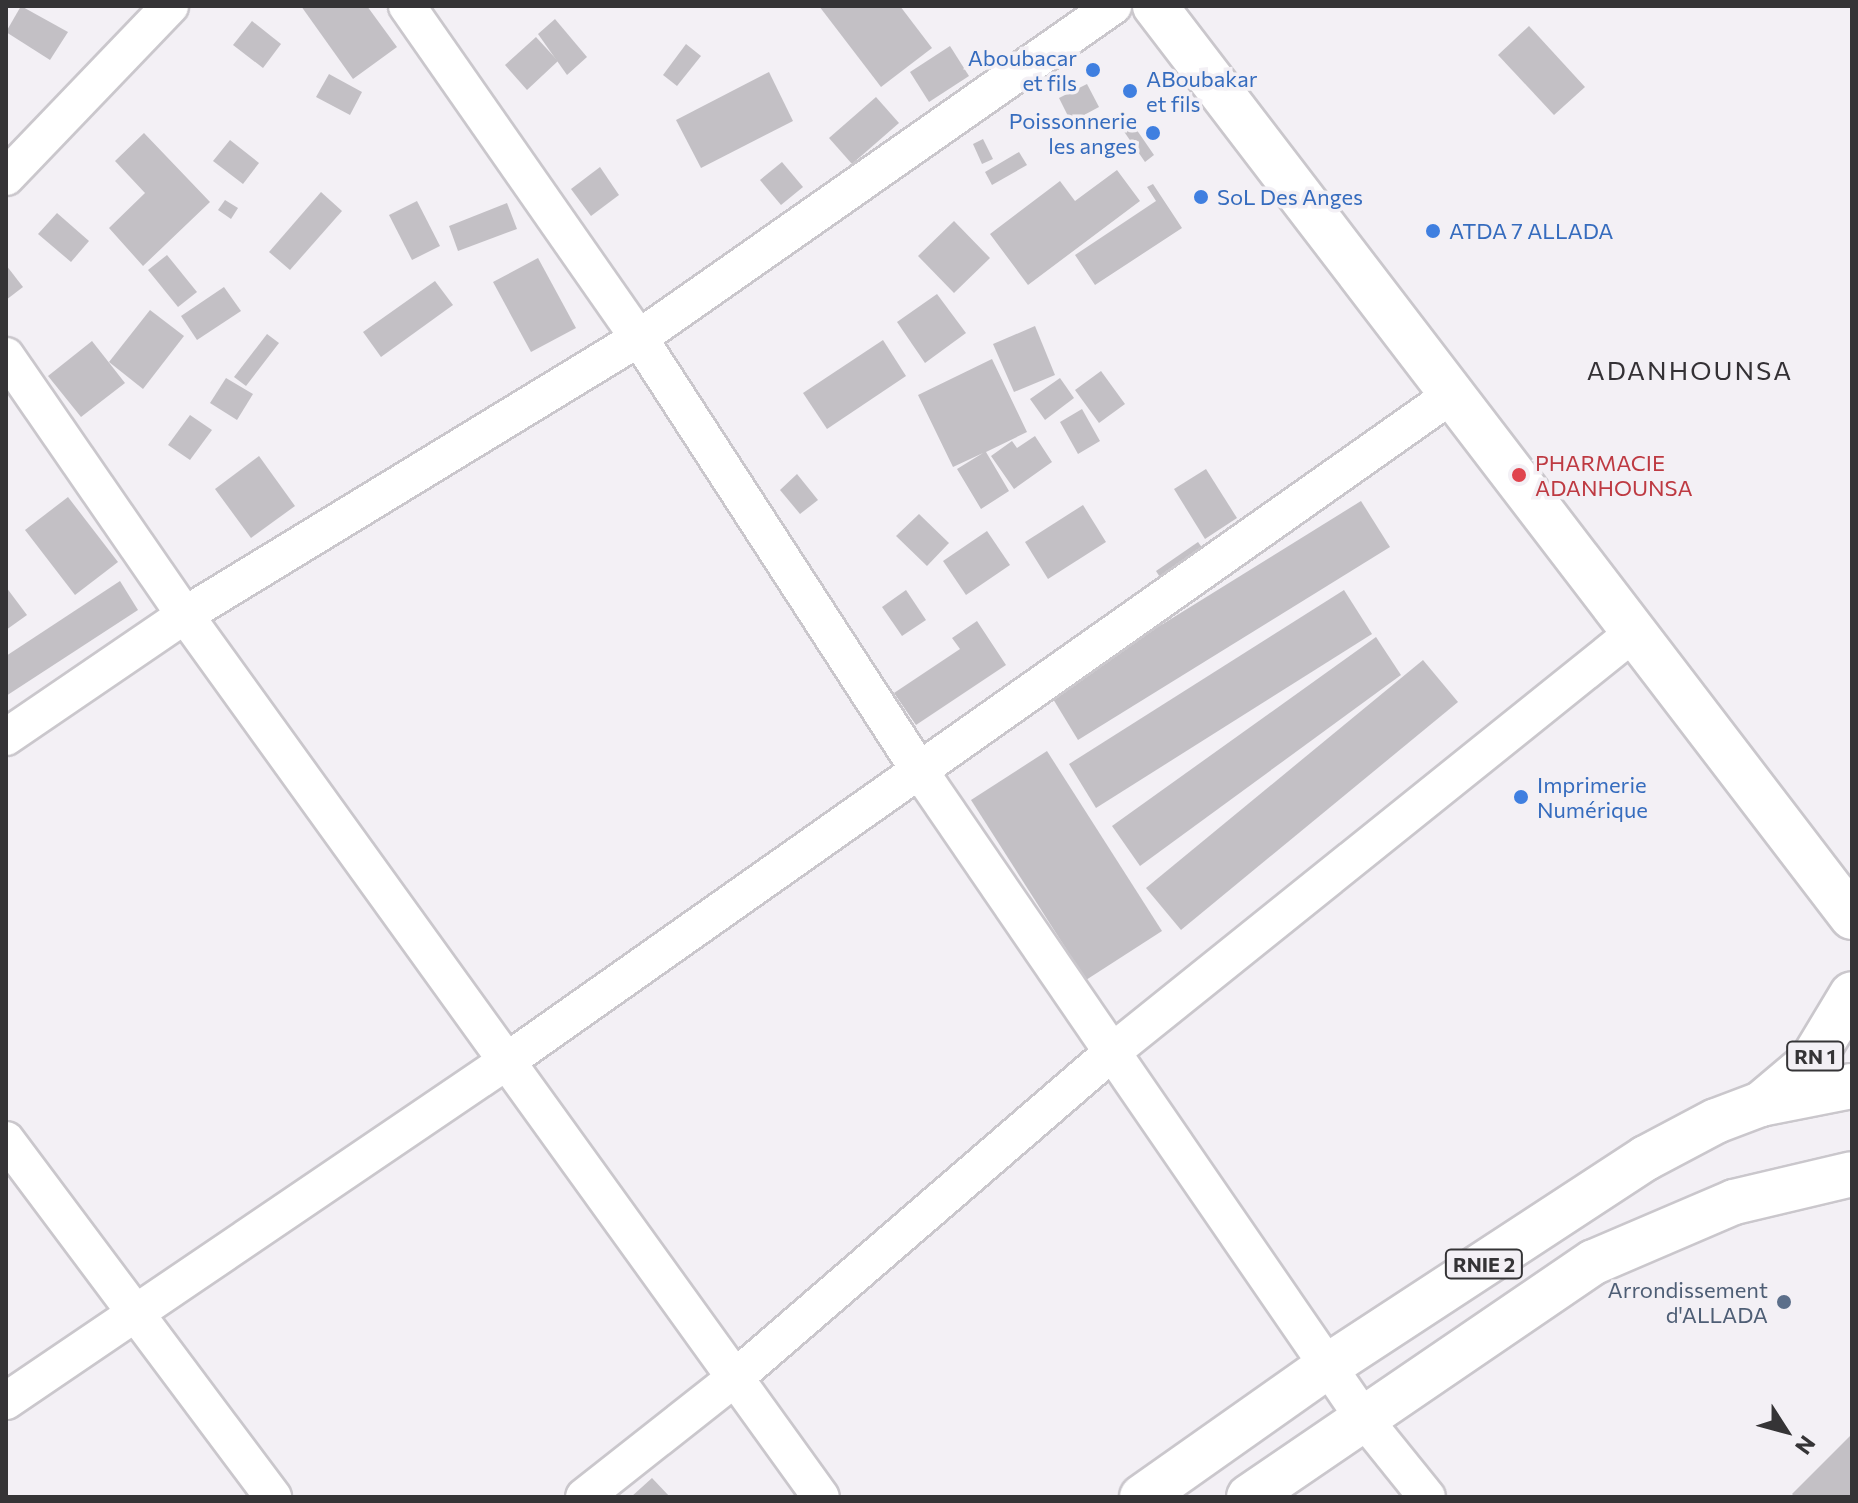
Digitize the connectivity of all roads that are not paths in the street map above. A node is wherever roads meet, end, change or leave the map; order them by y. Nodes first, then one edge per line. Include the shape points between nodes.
1 (170, 6) edge
2 (407, 6) edge
3 (1113, 6) edge
4 (1155, 6) edge
5 (6, 177) edge
6 (639, 338) junction
7 (6, 356) edge
8 (1450, 396) junction
9 (185, 615) junction
10 (1632, 634) junction
11 (6, 737) edge
12 (919, 770) junction
13 (1852, 917) edge
14 (1852, 994) edge
15 (1112, 1052) junction
16 (507, 1061) junction
17 (1852, 1086) edge
18 (1761, 1104) junction
19 (6, 1140) edge
20 (1852, 1174) edge
21 (135, 1315) junction
22 (1328, 1366) junction
23 (736, 1377) junction
24 (6, 1401) edge
25 (1364, 1419) junction
26 (273, 1497) edge
27 (584, 1497) edge
28 (821, 1497) edge
29 (1142, 1497) edge
30 (1249, 1497) edge
31 (1427, 1497) edge

1 - 5 street
2 - 6 street
3 - 6 street
4 - 8 main road
6 - 9 street
6 - 12 street
7 - 9 street
8 - 10 main road
8 - 12 street
9 - 11 street
9 - 16 street
10 - 13 main road
10 - 15 street
12 - 15 street
12 - 16 street
14 - 18 main road, RN 1 via 1811,1062
15 - 22 street
15 - 23 street
16 - 21 street
16 - 23 street
17 - 18 main road, RNIE 2 / RNIE 2
18 - 22 main road, RNIE 2 / RNIE 2 via 1646,1158
19 - 21 street
20 - 25 main road, RNIE 2 / RNIE 2 via 1734,1202 1594,1262
21 - 24 street
21 - 26 street
22 - 25 street
22 - 29 main road, RNIE 2 / RNIE 2
23 - 27 street
23 - 28 street
25 - 30 main road, RNIE 2 / RNIE 2
25 - 31 street

